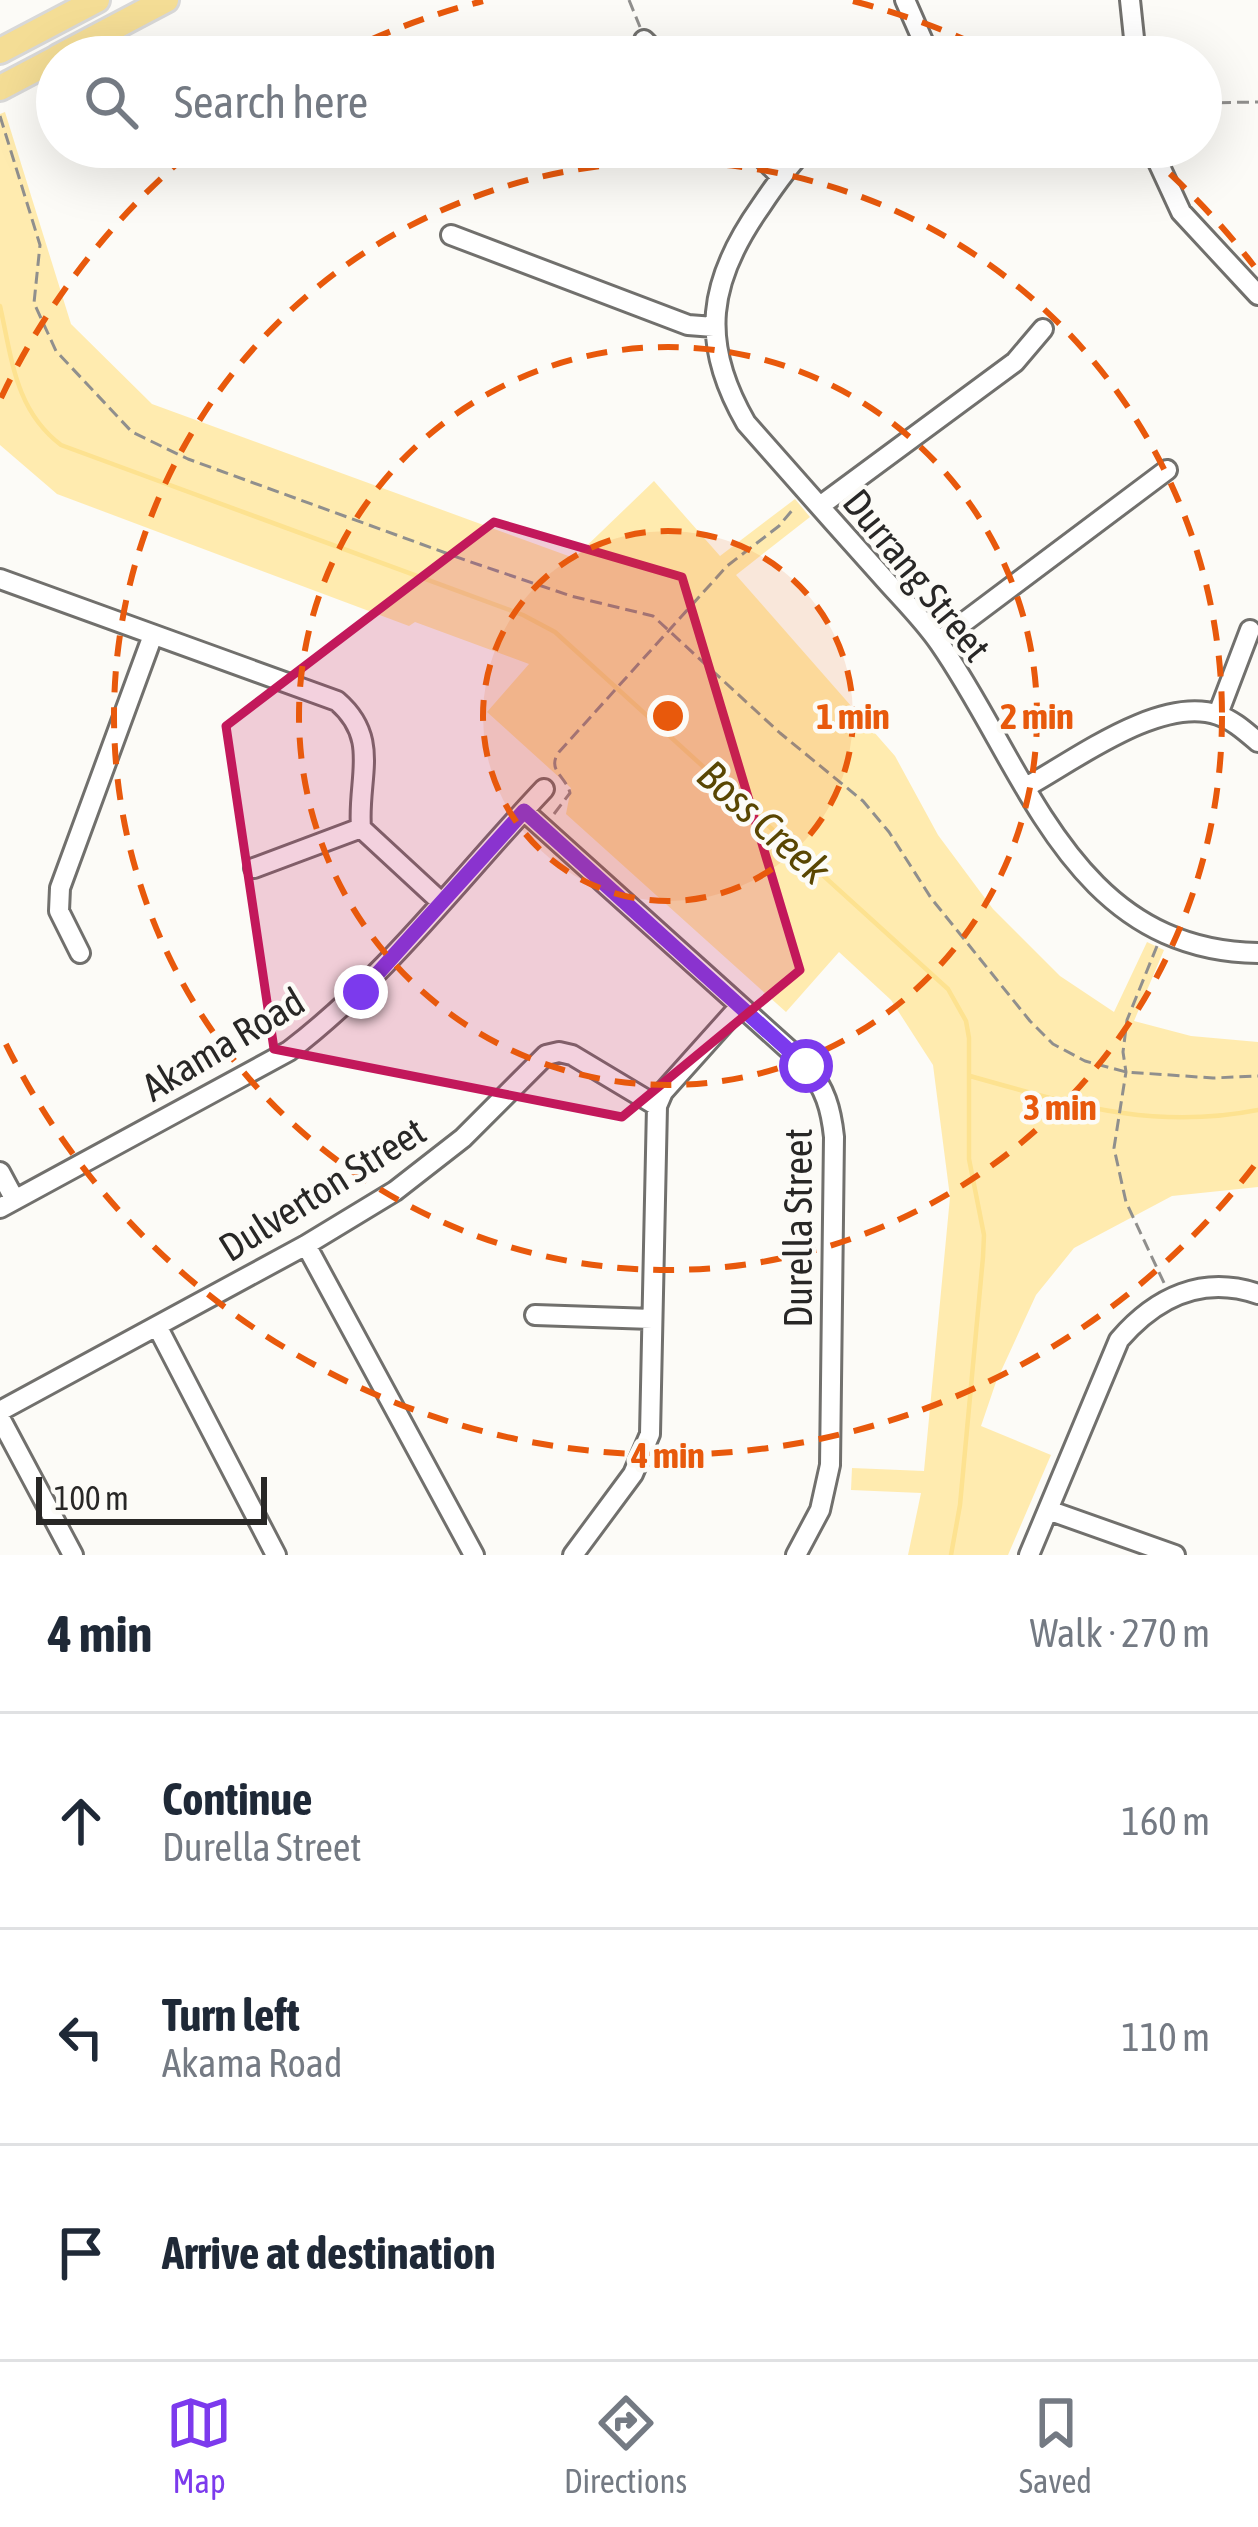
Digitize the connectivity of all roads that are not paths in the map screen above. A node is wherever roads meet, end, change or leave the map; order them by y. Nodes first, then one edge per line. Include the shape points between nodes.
1 (97, 0) edge
2 (166, 0) edge
3 (905, 0) edge
4 (1130, 0) edge
5 (98, 36) edge
6 (921, 36) edge
7 (1134, 36) edge
8 (0, 51) edge
9 (36, 69) edge
10 (0, 88) edge
11 (773, 168) edge
12 (790, 168) edge
13 (1161, 168) edge
14 (782, 177) junction
15 (451, 235) dead end
16 (1258, 295) edge
17 (714, 327) junction
18 (1042, 329) dead end
19 (1167, 470) dead end
20 (813, 500) junction
21 (0, 579) edge
22 (1250, 630) dead end
23 (153, 635) junction
24 (939, 641) junction
25 (1218, 714) junction
26 (1258, 742) edge
27 (1026, 787) junction
28 (544, 789) dead end
29 (524, 811) junction
30 (361, 828) junction
31 (254, 868) dead end
32 (441, 902) junction
33 (80, 952) dead end
34 (1258, 952) edge
35 (740, 1006) junction
36 (657, 1106) junction
37 (0, 1172) edge
38 (8, 1204) edge
39 (306, 1245) junction
40 (1258, 1294) edge
41 (535, 1315) dead end
42 (652, 1318) junction
43 (157, 1326) junction
44 (0, 1414) edge
45 (1048, 1510) junction
46 (73, 1555) edge
47 (276, 1555) edge
48 (474, 1555) edge
49 (573, 1555) edge
50 (796, 1555) edge
51 (1029, 1555) edge
52 (1175, 1555) edge

1 - 8 main road
2 - 5 main road
3 - 6 street
4 - 7 street
9 - 10 main road
11 - 14 street
12 - 14 street, Durrang Street
13 - 16 street via 1181,212
14 - 17 street, Durrang Street via 732,252
15 - 17 street via 688,325
17 - 20 street, Durrang Street via 731,398
18 - 20 street via 1015,362
19 - 24 street
20 - 24 street, Durrang Street
21 - 23 street
22 - 25 street
23 - 30 street via 337,701 352,714 365,748
23 - 33 street via 60,888 59,911
24 - 27 street, Durrang Street
25 - 26 street
25 - 27 street via 1171,712 1148,720
27 - 34 street, Durrang Street via 1098,890 1163,934
28 - 29 street, Akama Road
29 - 32 street, Akama Road
29 - 35 street, Durella Street
30 - 31 street
30 - 32 street
32 - 38 street, Akama Road via 361,992 289,1051
35 - 36 street
35 - 50 street, Durella Street via 823,1086 834,1137 830,1465 820,1510
36 - 39 street, Dulverton Street via 572,1055 546,1055 429,1166
36 - 42 street
37 - 38 street
39 - 43 street, Dulverton Street
39 - 48 street
40 - 45 street via 1195,1288 1141,1314 1120,1340
41 - 42 street
42 - 49 street via 644,1455
43 - 44 street, Dulverton Street
43 - 47 street
44 - 46 street
45 - 51 street
45 - 52 street

